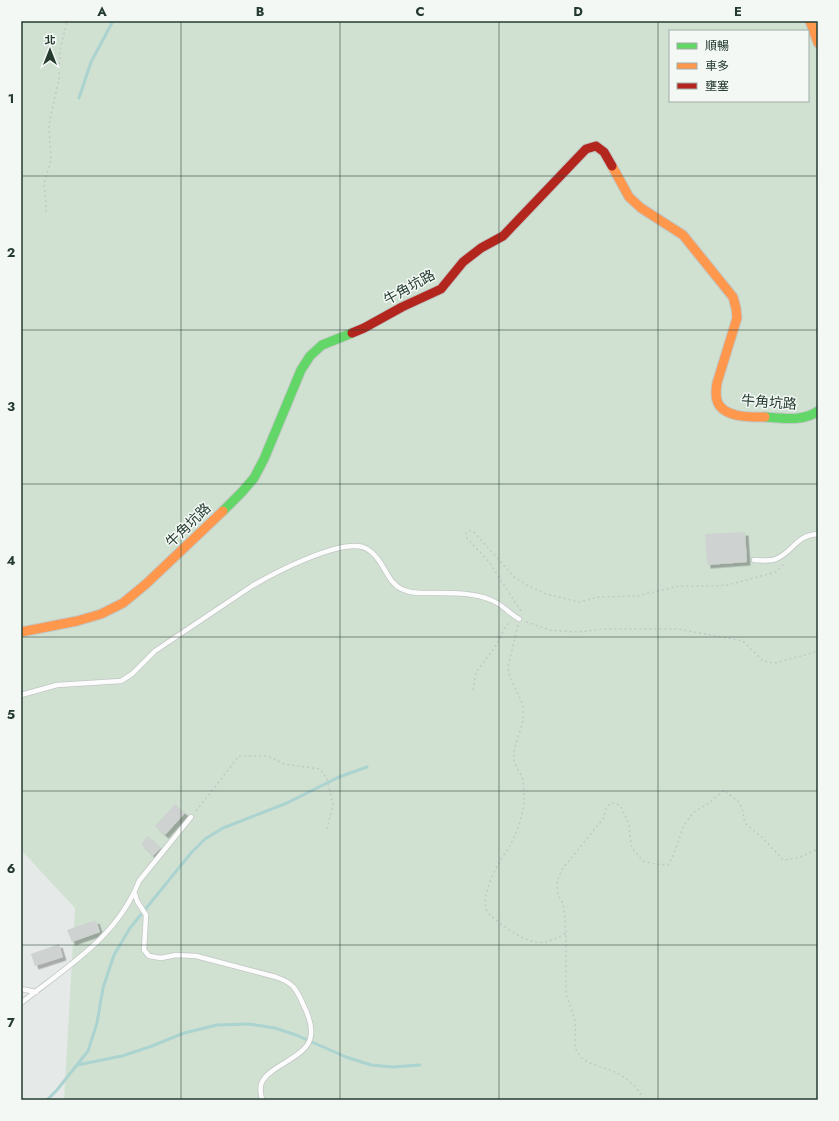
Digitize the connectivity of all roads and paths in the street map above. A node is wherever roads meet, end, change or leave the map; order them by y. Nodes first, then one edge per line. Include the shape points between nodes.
1 (67, 21) edge
2 (810, 21) edge
3 (818, 43) edge
4 (46, 212) dead end
5 (818, 411) edge
6 (818, 534) edge
7 (793, 546) junction
8 (754, 560) dead end
9 (521, 610) dead end
10 (525, 617) dead end
11 (517, 618) junction
12 (529, 623) junction
13 (21, 632) edge
14 (818, 650) edge
15 (473, 690) dead end
16 (21, 695) edge
17 (191, 817) joint
18 (327, 829) dead end
19 (818, 848) edge
20 (134, 894) junction
21 (566, 933) junction
22 (21, 989) edge
23 (36, 992) junction
24 (21, 1003) edge
25 (262, 1100) edge
26 (640, 1100) edge

1 - 4 path via 49,128 51,160 44,184
2 - 3 street
5 - 13 street, 牛角坑路 via 804,418 758,417 733,414 717,403 715,390 737,320 736,304 683,235 639,207 629,196 604,152 596,146 590,146 503,236 463,262 441,289 364,328 322,345 310,356 301,370 254,478 146,584 123,603 101,614
6 - 7 lane via 808,535
7 - 8 lane via 775,559
7 - 9 path via 784,565 766,576 728,585 679,586 637,596 598,597 579,602 546,594 514,577 472,531 468,531 466,537 489,562
10 - 12 path
11 - 12 path
11 - 15 path via 506,626 495,647 476,672
11 - 16 lane via 493,600 482,597 402,590 390,580 378,558 370,551 362,547 336,548 286,568 252,586 155,651 132,674 121,681 57,685
11 - 21 path via 508,667 524,710 514,761 522,778 524,801 519,826 489,883 485,901 487,911 505,927 528,940 541,944 551,942
12 - 14 path via 550,630 577,632 605,629 678,629 743,641 763,661 775,663
17 - 18 path via 239,756 268,756 284,764 320,769 327,779 333,805
17 - 20 lane via 139,881
19 - 21 path via 798,858 783,860 746,824 739,802 724,790 694,812 684,825 668,865 655,864 643,861 632,848 628,821 620,806 616,803 611,804 606,809 603,819 563,868 557,881 558,895 564,909
20 - 23 lane via 103,937
20 - 25 lane via 146,915 144,950 148,956 196,956 276,977 286,981 297,992 305,1009 311,1035 301,1051 267,1076 261,1086
21 - 26 path via 566,990 575,1019 577,1053 582,1058 631,1082 641,1095
22 - 23 lane
23 - 24 lane

